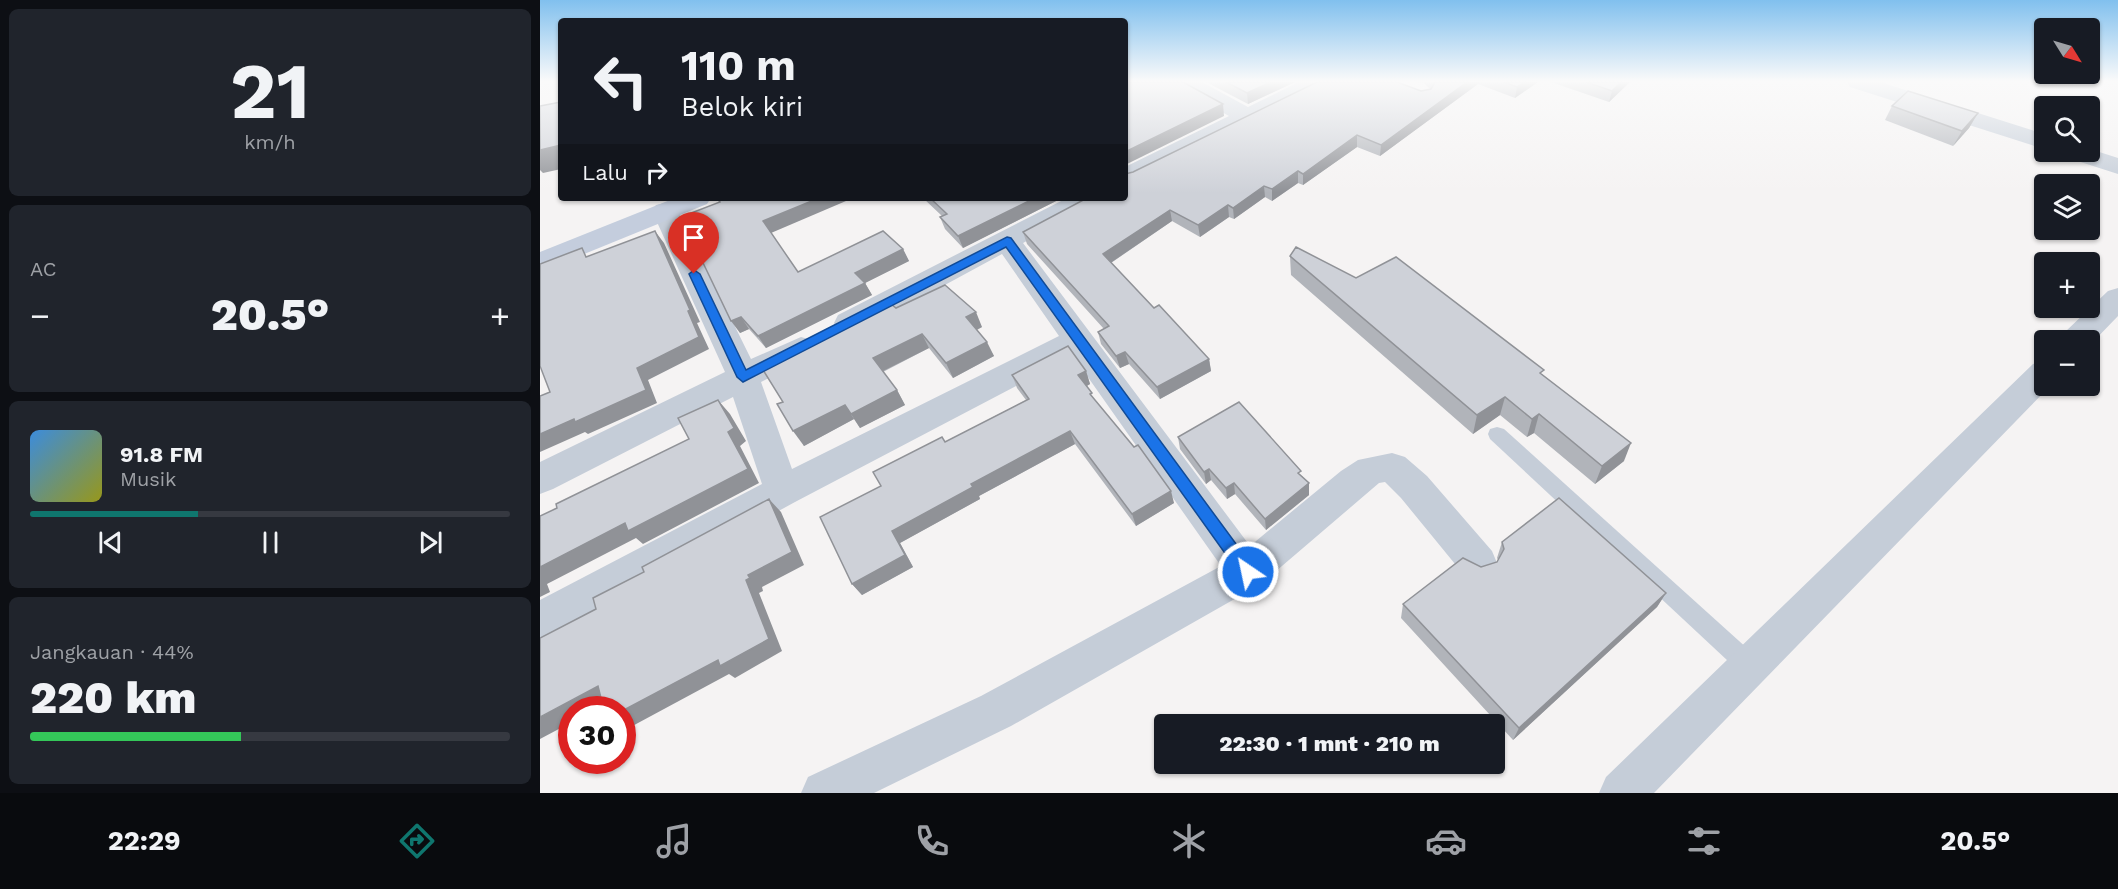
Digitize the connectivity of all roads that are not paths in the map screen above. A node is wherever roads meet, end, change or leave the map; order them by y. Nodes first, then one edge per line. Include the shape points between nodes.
1 (1240, 119) edge
2 (1973, 119) edge
3 (2034, 139) edge
4 (2100, 160) edge
5 (2118, 166) edge
6 (1128, 170) edge
7 (690, 201) edge
8 (1081, 201) edge
9 (665, 211) junction
10 (1007, 241) junction
11 (540, 263) edge
12 (2118, 298) edge
13 (2086, 330) edge
14 (1080, 339) junction
15 (743, 377) junction
16 (2034, 382) edge
17 (1497, 434) dead end
18 (540, 479) edge
19 (782, 491) junction
20 (1478, 563) edge
21 (1248, 572) junction
22 (540, 621) edge
23 (1751, 667) junction
24 (824, 793) edge
25 (1622, 793) edge

1 - 6 street
2 - 3 street
4 - 5 street
7 - 9 main road
8 - 10 street
9 - 11 main road
9 - 15 street
10 - 14 street
10 - 15 street
12 - 13 street
14 - 19 street
14 - 21 street
15 - 18 street
15 - 19 street
16 - 23 street
17 - 23 lane
19 - 22 street
20 - 21 street via 1414,487 1392,468 1371,470 1354,481
21 - 24 street via 996,711
23 - 25 street

